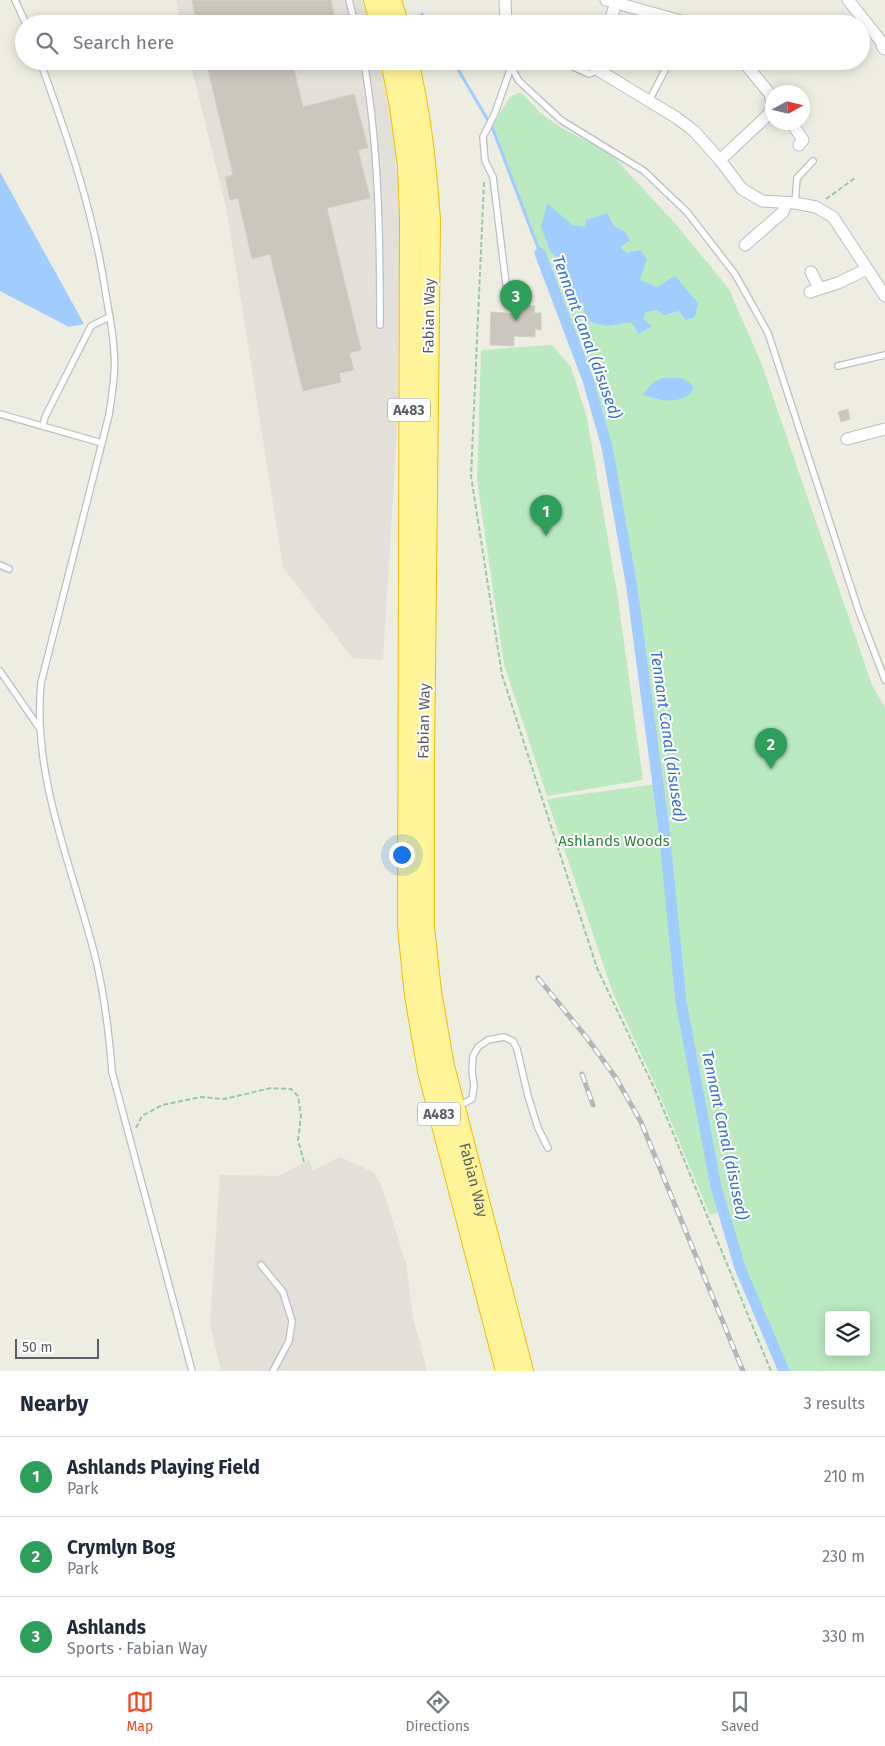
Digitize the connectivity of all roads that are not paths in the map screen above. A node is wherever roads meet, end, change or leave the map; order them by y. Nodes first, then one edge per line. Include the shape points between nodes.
1 (16, 0) edge
2 (348, 0) edge
3 (374, 0) edge
4 (392, 0) edge
5 (848, 0) edge
6 (504, 1) edge
7 (611, 2) edge
8 (22, 15) edge
9 (352, 15) edge
10 (378, 15) edge
11 (396, 15) edge
12 (505, 15) edge
13 (610, 15) edge
14 (658, 15) edge
15 (860, 15) edge
16 (870, 28) edge
17 (884, 46) edge
18 (43, 70) edge
19 (365, 70) edge
20 (393, 70) edge
21 (410, 70) edge
22 (508, 70) edge
23 (514, 70) edge
24 (580, 70) edge
25 (594, 70) edge
26 (604, 70) edge
27 (665, 70) dead end
28 (750, 70) edge
29 (765, 88) edge
30 (649, 101) junction
31 (765, 119) edge
32 (797, 130) edge
33 (799, 145) dead end
34 (720, 160) junction
35 (813, 161) dead end
36 (790, 203) junction
37 (745, 245) dead end
38 (867, 269) junction
39 (811, 272) dead end
40 (506, 284) dead end
41 (885, 296) edge
42 (109, 317) junction
43 (380, 325) dead end
44 (885, 355) edge
45 (838, 366) dead end
46 (0, 414) edge
47 (43, 426) junction
48 (885, 429) edge
49 (847, 439) dead end
50 (102, 443) junction
51 (0, 565) edge
52 (9, 569) dead end
53 (0, 671) edge
54 (885, 680) edge
55 (40, 730) junction
56 (416, 759) junction
57 (454, 1107) junction
58 (548, 1148) dead end
59 (261, 1265) dead end
60 (192, 1371) edge
61 (273, 1371) edge
62 (506, 1371) edge
63 (523, 1371) edge

1 - 8 lane
2 - 9 lane
3 - 10 highway
4 - 11 highway
5 - 15 street
6 - 12 street
7 - 13 street
7 - 14 street
16 - 17 street
18 - 42 lane via 88,205 100,252
19 - 43 lane via 375,138
20 - 56 highway, Fabian Way / A483 via 408,165 410,216
21 - 56 highway, Fabian Way / A483 via 423,142 430,220
22 - 40 lane via 495,113 483,137 485,161 493,177
23 - 54 lane via 520,81 561,120 644,170 687,212 735,274 768,333 859,612
24 - 25 lane via 589,74
26 - 30 street
27 - 30 lane
28 - 29 street
30 - 34 street via 694,131
31 - 34 street
32 - 33 street via 804,140
34 - 36 street via 742,189 762,201
35 - 36 lane via 797,178
36 - 37 street
36 - 38 street via 816,207 833,217
38 - 39 street via 815,290
38 - 41 street
42 - 47 lane via 91,326
42 - 50 lane via 114,352 113,390
44 - 45 lane
46 - 47 lane
47 - 50 lane
48 - 49 street
50 - 55 lane via 41,683
51 - 52 lane
53 - 55 lane
55 - 60 lane via 43,765 94,954 112,1072
56 - 57 highway, Fabian Way / A483 via 424,927 431,992
56 - 62 highway, Fabian Way / A483 via 407,850 408,927 415,995 428,1071
57 - 58 lane via 472,1099 473,1056 478,1047 488,1040 504,1036 513,1041 517,1050 538,1128
57 - 63 highway, Fabian Way / A483
59 - 61 lane via 283,1292 292,1321 289,1341

